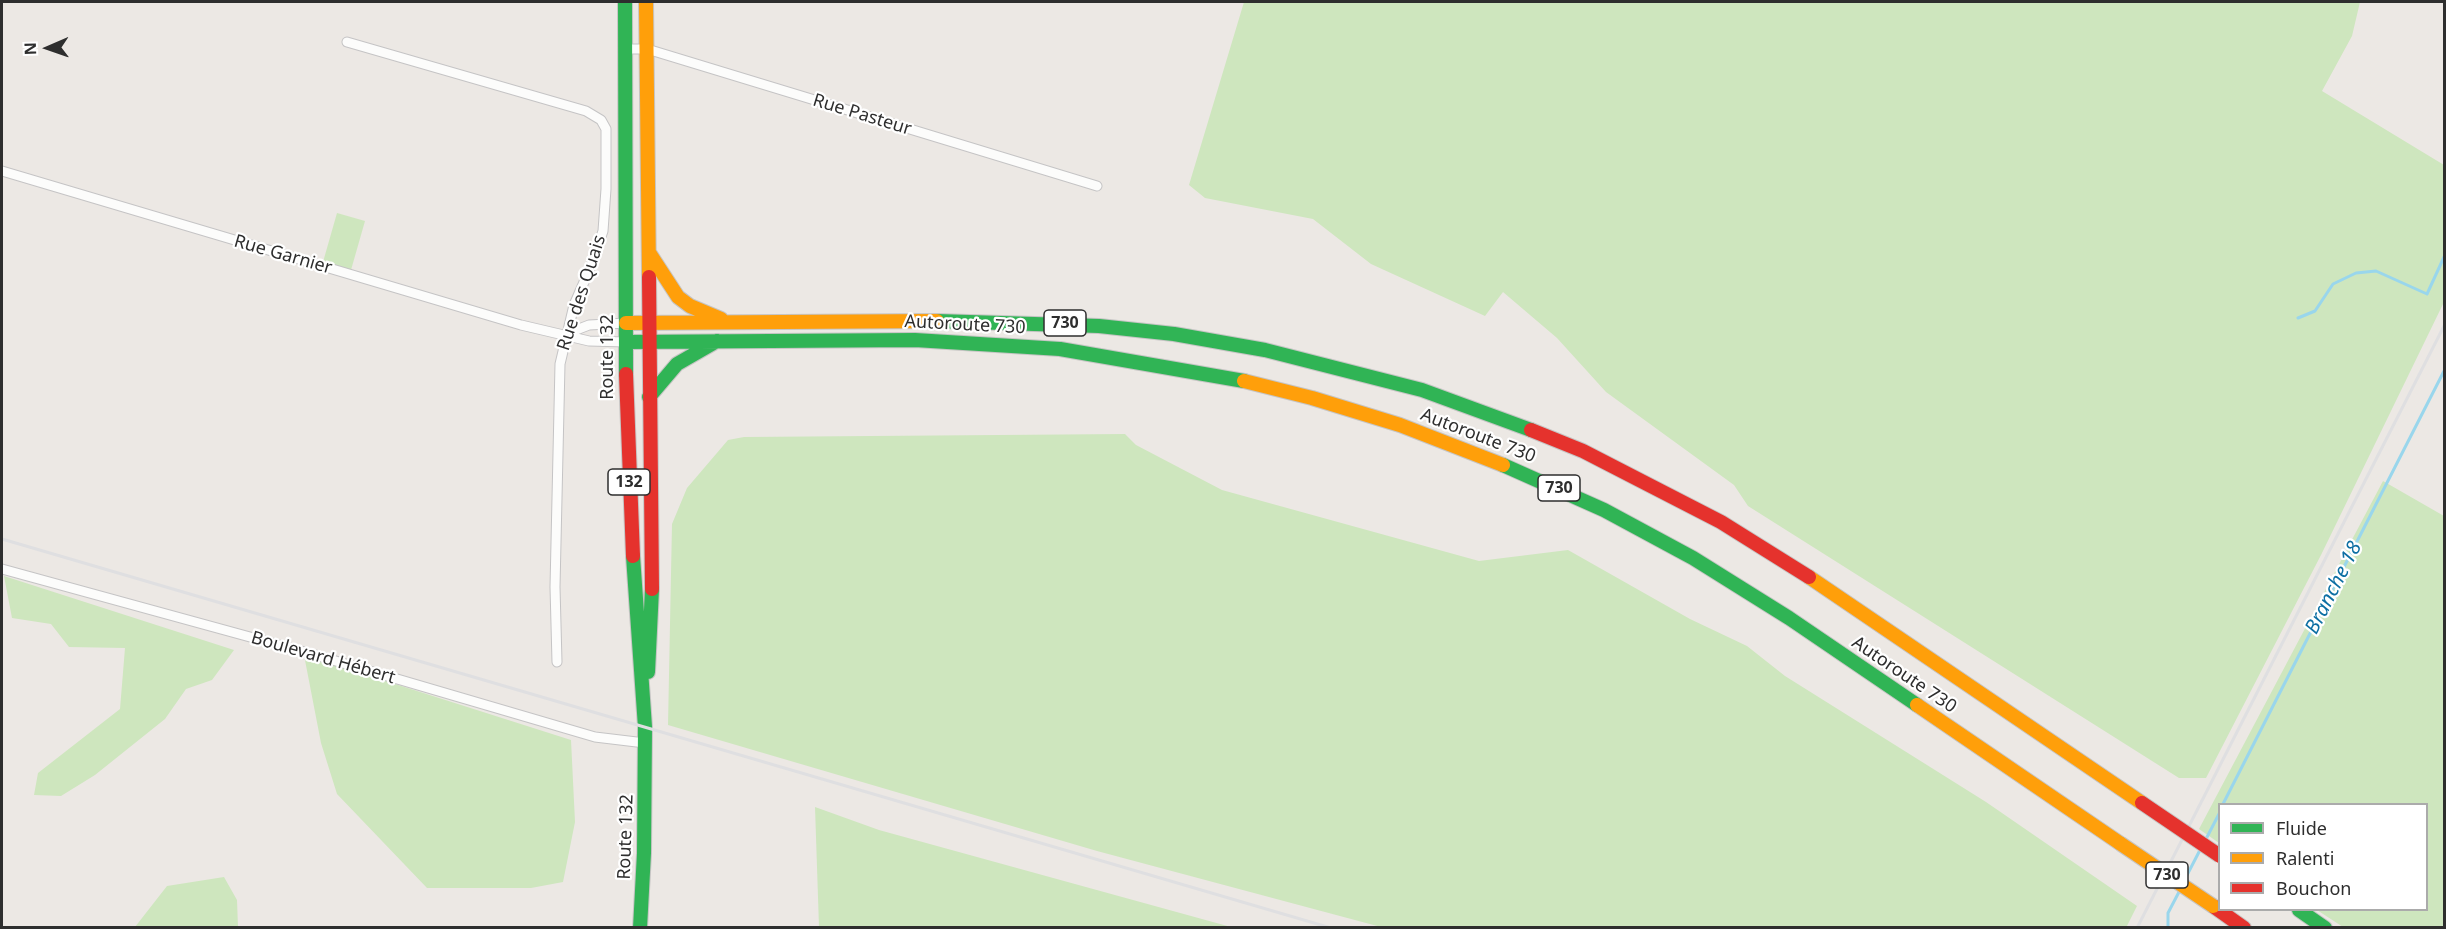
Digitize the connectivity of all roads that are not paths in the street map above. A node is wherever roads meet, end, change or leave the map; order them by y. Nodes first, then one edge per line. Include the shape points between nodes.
1 (625, 2) edge
2 (646, 2) edge
3 (346, 42) dead end
4 (625, 49) junction
5 (647, 50) junction
6 (2, 171) edge
7 (1097, 186) dead end
8 (649, 252) junction
9 (650, 322) junction
10 (728, 322) junction
11 (626, 323) junction
12 (566, 334) junction
13 (719, 340) junction
14 (626, 342) junction
15 (649, 342) junction
16 (649, 397) junction
17 (2, 569) edge
18 (557, 662) dead end
19 (645, 712) junction
20 (645, 743) junction
21 (2218, 855) edge
22 (2218, 909) edge
23 (2220, 911) edge
24 (2302, 911) edge
25 (640, 927) edge
26 (2244, 927) edge
27 (2325, 927) edge

1 - 4 highway, Route 132 / 132
2 - 5 highway, Route 132 / 132
3 - 12 street, Rue des Quais via 578,108 601,120 607,135 604,222 598,250
4 - 5 street, Rue Pasteur
4 - 11 highway, Route 132 / 132
5 - 7 street, Rue Pasteur
5 - 8 highway, Route 132 / 132
6 - 12 street, Rue Garnier via 521,325
8 - 9 highway, Route 132 / 132
8 - 10 highway via 678,297
9 - 10 highway, Autoroute 730 / 730
9 - 11 highway, Autoroute 730
9 - 15 highway, Route 132 / 132
10 - 21 highway, Autoroute 730 / 730, bridge via 980,321 1121,328 1220,341 1295,357 1447,399 1583,451 1736,530
11 - 12 street, Rue Garnier via 589,325
11 - 14 highway, Route 132 / 132
12 - 14 street, Rue Garnier via 589,342
12 - 18 street, Rue des Quais via 558,387
13 - 15 highway, Autoroute 730 / 730
13 - 16 highway via 677,364
13 - 22 highway, Autoroute 730 / 730, bridge via 915,340 1082,351 1261,384 1433,436 1582,499 1703,564 1789,618
14 - 15 highway, Autoroute 730
14 - 19 highway, Route 132 / 132 via 636,622
15 - 16 highway, Route 132 / 132
16 - 19 highway, Route 132 / 132 via 652,621
17 - 20 street, Boulevard Hébert via 596,737
19 - 20 highway, Route 132 / 132
20 - 25 highway, Route 132 / 132
23 - 26 highway, Autoroute 730 / 730, bridge
24 - 27 highway

